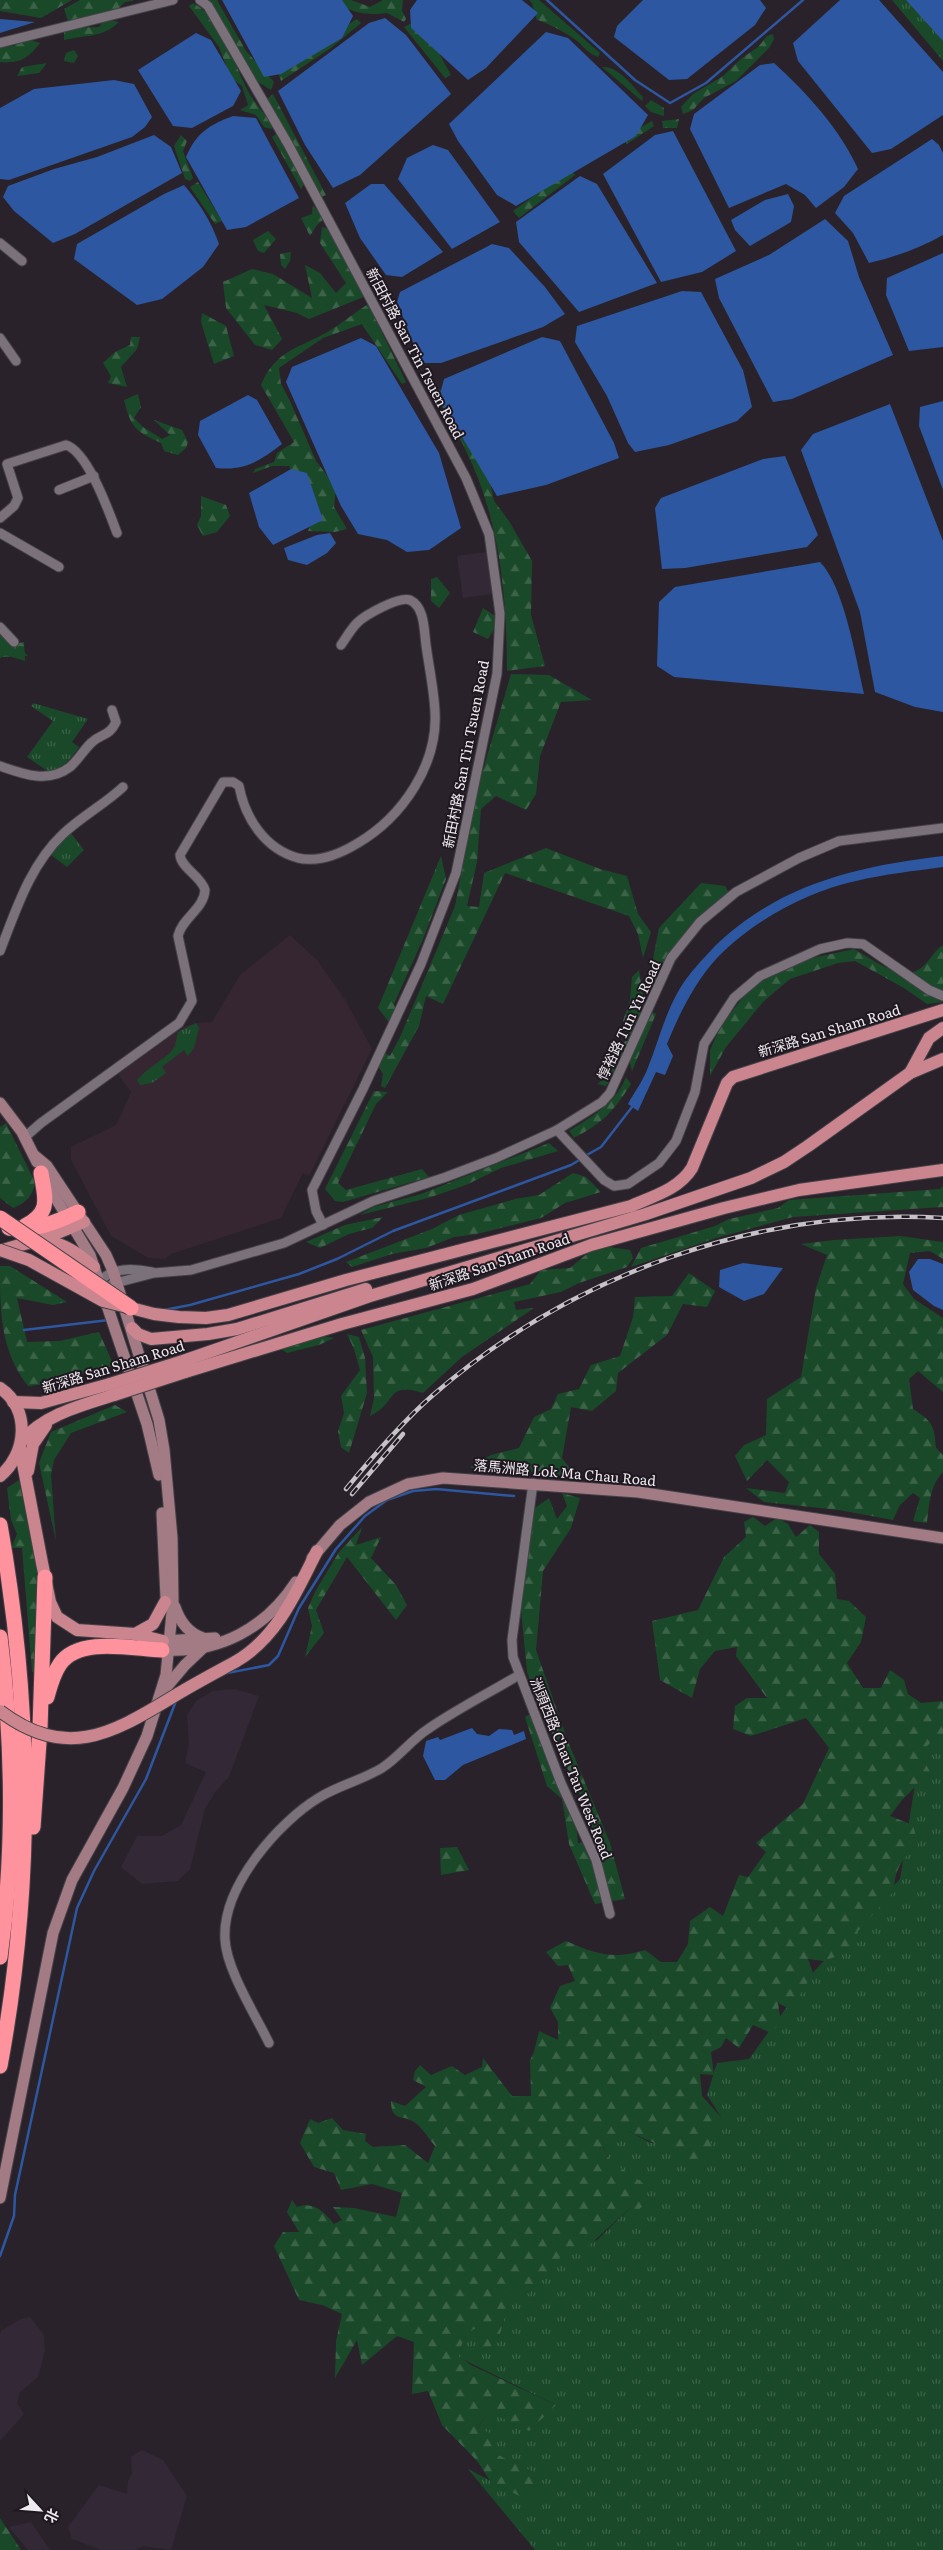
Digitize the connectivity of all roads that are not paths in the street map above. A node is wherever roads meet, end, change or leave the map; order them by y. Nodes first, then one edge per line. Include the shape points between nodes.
1 (174, 0) edge
2 (200, 0) edge
3 (0, 43) edge
4 (0, 244) edge
5 (22, 261) dead end
6 (0, 338) edge
7 (16, 360) dead end
8 (94, 476) junction
9 (59, 490) dead end
10 (0, 518) edge
11 (0, 533) edge
12 (118, 533) dead end
13 (58, 567) dead end
14 (0, 627) edge
15 (14, 642) dead end
16 (341, 645) dead end
17 (112, 710) dead end
18 (0, 766) edge
19 (123, 787) dead end
20 (943, 828) edge
21 (0, 951) edge
22 (943, 996) edge
23 (943, 1010) edge
24 (943, 1028) edge
25 (943, 1059) edge
26 (910, 1073) junction
27 (0, 1103) edge
28 (557, 1130) junction
29 (25, 1137) junction
30 (35, 1156) junction
31 (943, 1170) edge
32 (41, 1173) junction
33 (0, 1218) edge
34 (75, 1220) junction
35 (323, 1225) junction
36 (0, 1226) edge
37 (17, 1230) junction
38 (504, 1239) junction
39 (36, 1241) junction
40 (0, 1250) edge
41 (94, 1267) junction
42 (113, 1271) junction
43 (154, 1273) junction
44 (116, 1283) junction
45 (100, 1284) junction
46 (370, 1296) junction
47 (288, 1313) junction
48 (129, 1317) junction
49 (184, 1367) junction
50 (0, 1388) edge
51 (112, 1389) junction
52 (13, 1402) junction
53 (55, 1417) junction
54 (21, 1445) junction
55 (1, 1475) edge
56 (533, 1483) junction
57 (28, 1486) junction
58 (0, 1525) edge
59 (943, 1538) edge
60 (317, 1551) junction
61 (45, 1577) junction
62 (169, 1602) junction
63 (136, 1634) junction
64 (0, 1637) edge
65 (206, 1643) junction
66 (166, 1646) junction
67 (519, 1675) junction
68 (160, 1699) junction
69 (0, 1711) edge
70 (152, 1720) junction
71 (40, 1728) junction
72 (610, 1914) dead end
73 (0, 1957) edge
74 (12, 1990) junction
75 (269, 2044) dead end
76 (0, 2066) edge
77 (0, 2198) edge

1 - 3 street
2 - 35 street, 新田村路 San Tin Tsuen Road via 208,6 288,144 466,478 489,534 500,614 497,674 456,873 421,964 312,1190
4 - 5 street
6 - 7 street
8 - 9 street
8 - 10 street via 74,449 66,445 7,464 18,498
8 - 12 street
11 - 13 street
14 - 15 street
16 - 29 street via 357,622 396,600 412,601 418,606 436,713 429,754 399,810 350,848 317,859 288,855 276,848 255,826 239,786 223,782 180,855 201,880 205,892 179,934 192,998 179,1023
17 - 18 street via 116,722 111,732 92,742 70,767 61,772 47,777 24,775
19 - 21 street via 62,835 31,874
20 - 28 street, 惇裕路 Tun Yu Road via 839,841 799,858 736,892 700,922 671,958 606,1098
22 - 28 street via 929,990 868,947 852,943 820,949 760,976 734,998 704,1044 695,1092 676,1141 659,1163 628,1184 619,1186 604,1180
23 - 38 main road, 新深路 San Sham Road via 733,1077 727,1083 692,1168 676,1186 631,1206
24 - 26 main road, 新深路 San Sham Road via 929,1038
25 - 26 main road, 新深路 San Sham Road
26 - 46 main road, 新深路 San Sham Road via 784,1162 751,1178 646,1214
27 - 29 main road
28 - 35 street, 惇裕路 Tun Yu Road via 496,1158 373,1200
29 - 30 main road
30 - 32 main road
30 - 34 main road via 47,1166
31 - 49 main road, 新深路 San Sham Road via 799,1190 724,1208 591,1246 473,1289
32 - 34 main road
32 - 37 highway via 45,1198 43,1212
33 - 48 highway, bridge
34 - 37 highway
34 - 39 main road
34 - 41 main road
34 - 42 main road
35 - 43 street, 惇裕路 Tun Yu Road via 284,1243 224,1261 191,1270
36 - 37 highway
38 - 47 main road via 445,1266
38 - 48 main road, 新深路 San Sham Road via 346,1280 240,1312 197,1318 154,1314
39 - 40 main road
39 - 41 main road via 55,1242 70,1248
40 - 48 main road, bridge via 29,1260
41 - 45 main road
42 - 43 street, 惇裕路 Tun Yu Road
42 - 44 main road
42 - 45 street
43 - 44 street, 惇裕路 Tun Yu Road
44 - 45 street, 惇裕路 Tun Yu Road
44 - 48 main road
45 - 62 main road via 141,1394 154,1444
46 - 47 main road
46 - 49 main road, 新深路 San Sham Road
47 - 48 main road via 237,1329 168,1339 147,1338
48 - 62 main road via 159,1420 164,1450 172,1538
49 - 51 main road, 新深路 San Sham Road, bridge
50 - 52 main road
51 - 52 main road, 新深路 San Sham Road via 41,1403
51 - 53 main road, 新深路 San Sham Road
52 - 54 main road via 21,1420
53 - 54 main road, 新深路 San Sham Road via 36,1427
53 - 57 main road via 33,1444
54 - 55 main road, 新深路 San Sham Road via 13,1462
54 - 57 main road
56 - 59 main road, 落馬洲路 Lok Ma Chau Road via 638,1492
56 - 60 main road, 落馬洲路 Lok Ma Chau Road via 443,1478 408,1484 380,1495 359,1509 330,1534
56 - 67 street, 洲頭西路 Chau Tau West Road via 512,1640
57 - 61 main road
58 - 74 highway via 20,1671 24,1744 24,1844
60 - 65 main road, 落馬洲路 Lok Ma Chau Road via 277,1608 261,1622 243,1632
60 - 69 main road, bridge via 294,1596 267,1637 234,1662 138,1719 107,1733 87,1737 48,1736 27,1728
61 - 63 main road via 53,1610 68,1626 76,1630
61 - 71 highway
62 - 63 main road via 154,1624
62 - 65 main road via 183,1624
62 - 66 main road
63 - 66 main road
64 - 73 highway via 9,1744 11,1847
65 - 66 main road, 落馬洲路 Lok Ma Chau Road
65 - 68 main road
66 - 68 main road
66 - 70 main road
66 - 71 highway via 87,1647 74,1652 60,1664 54,1676
67 - 72 street, 洲頭西路 Chau Tau West Road via 561,1783 596,1860
67 - 75 street via 428,1728 382,1768 340,1786 308,1805 280,1828 255,1860 230,1906 225,1939 230,1961
68 - 70 main road
70 - 77 main road via 123,1788 72,1880 53,1933
71 - 74 highway via 28,1894
74 - 76 highway

